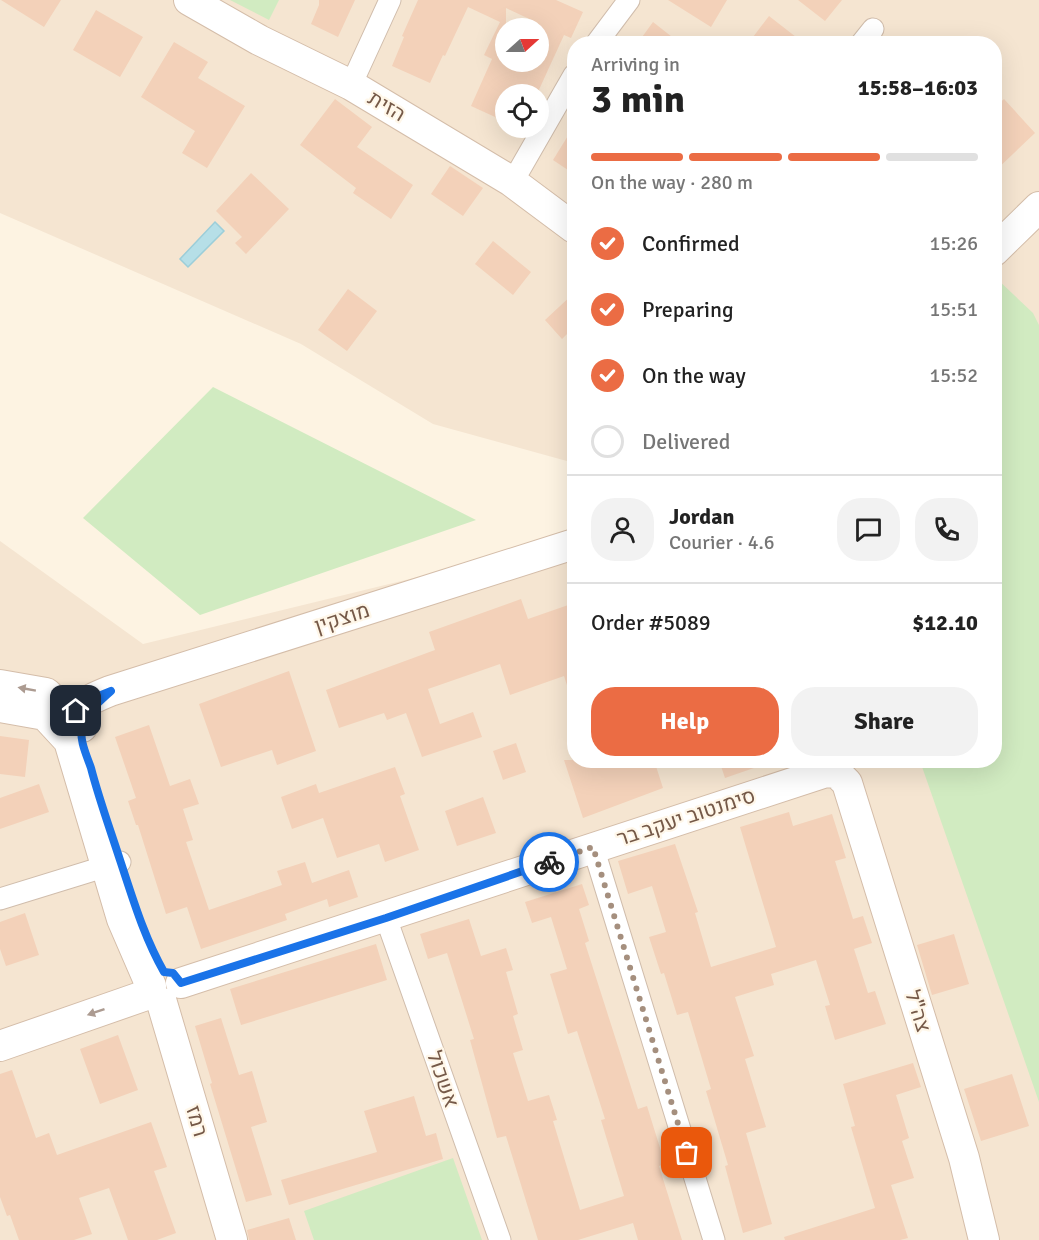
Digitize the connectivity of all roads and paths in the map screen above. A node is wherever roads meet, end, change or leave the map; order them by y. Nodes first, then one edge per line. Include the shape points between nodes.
1 (189, 0) edge
2 (390, 0) edge
3 (628, 0) edge
4 (602, 36) edge
5 (351, 85) junction
6 (567, 87) edge
7 (511, 181) junction
8 (1039, 207) edge
9 (567, 223) edge
10 (1002, 243) edge
11 (567, 546) edge
12 (0, 685) edge
13 (0, 707) edge
14 (74, 728) junction
15 (847, 783) joint
16 (593, 847) junction
17 (113, 864) junction
18 (0, 899) edge
19 (386, 918) junction
20 (162, 987) junction
21 (0, 1046) edge
22 (232, 1240) edge
23 (500, 1240) edge
24 (714, 1240) edge
25 (984, 1240) edge

1 - 5 street, הזית
2 - 5 street
3 - 4 street
5 - 7 street, הזית
6 - 7 street
7 - 9 street, הזית
8 - 10 street
11 - 14 street, מוצקין via 111,691
14 -> 12 street via 46,693
13 - 14 street via 45,716
14 - 17 street, רמז via 82,739 99,798
15 - 16 street, סימנטוב יעקב בר via 837,773 826,772
15 - 25 street, צה"ל via 963,1158
16 - 19 street, סימנטוב יעקב בר
16 - 24 street
17 - 18 street
17 - 20 street, רמז via 156,957
19 - 20 street, סימנטוב יעקב בר
19 - 23 street, אשכול
20 -> 21 street, סימנטוב יעקב בר
20 - 22 street, רמז

